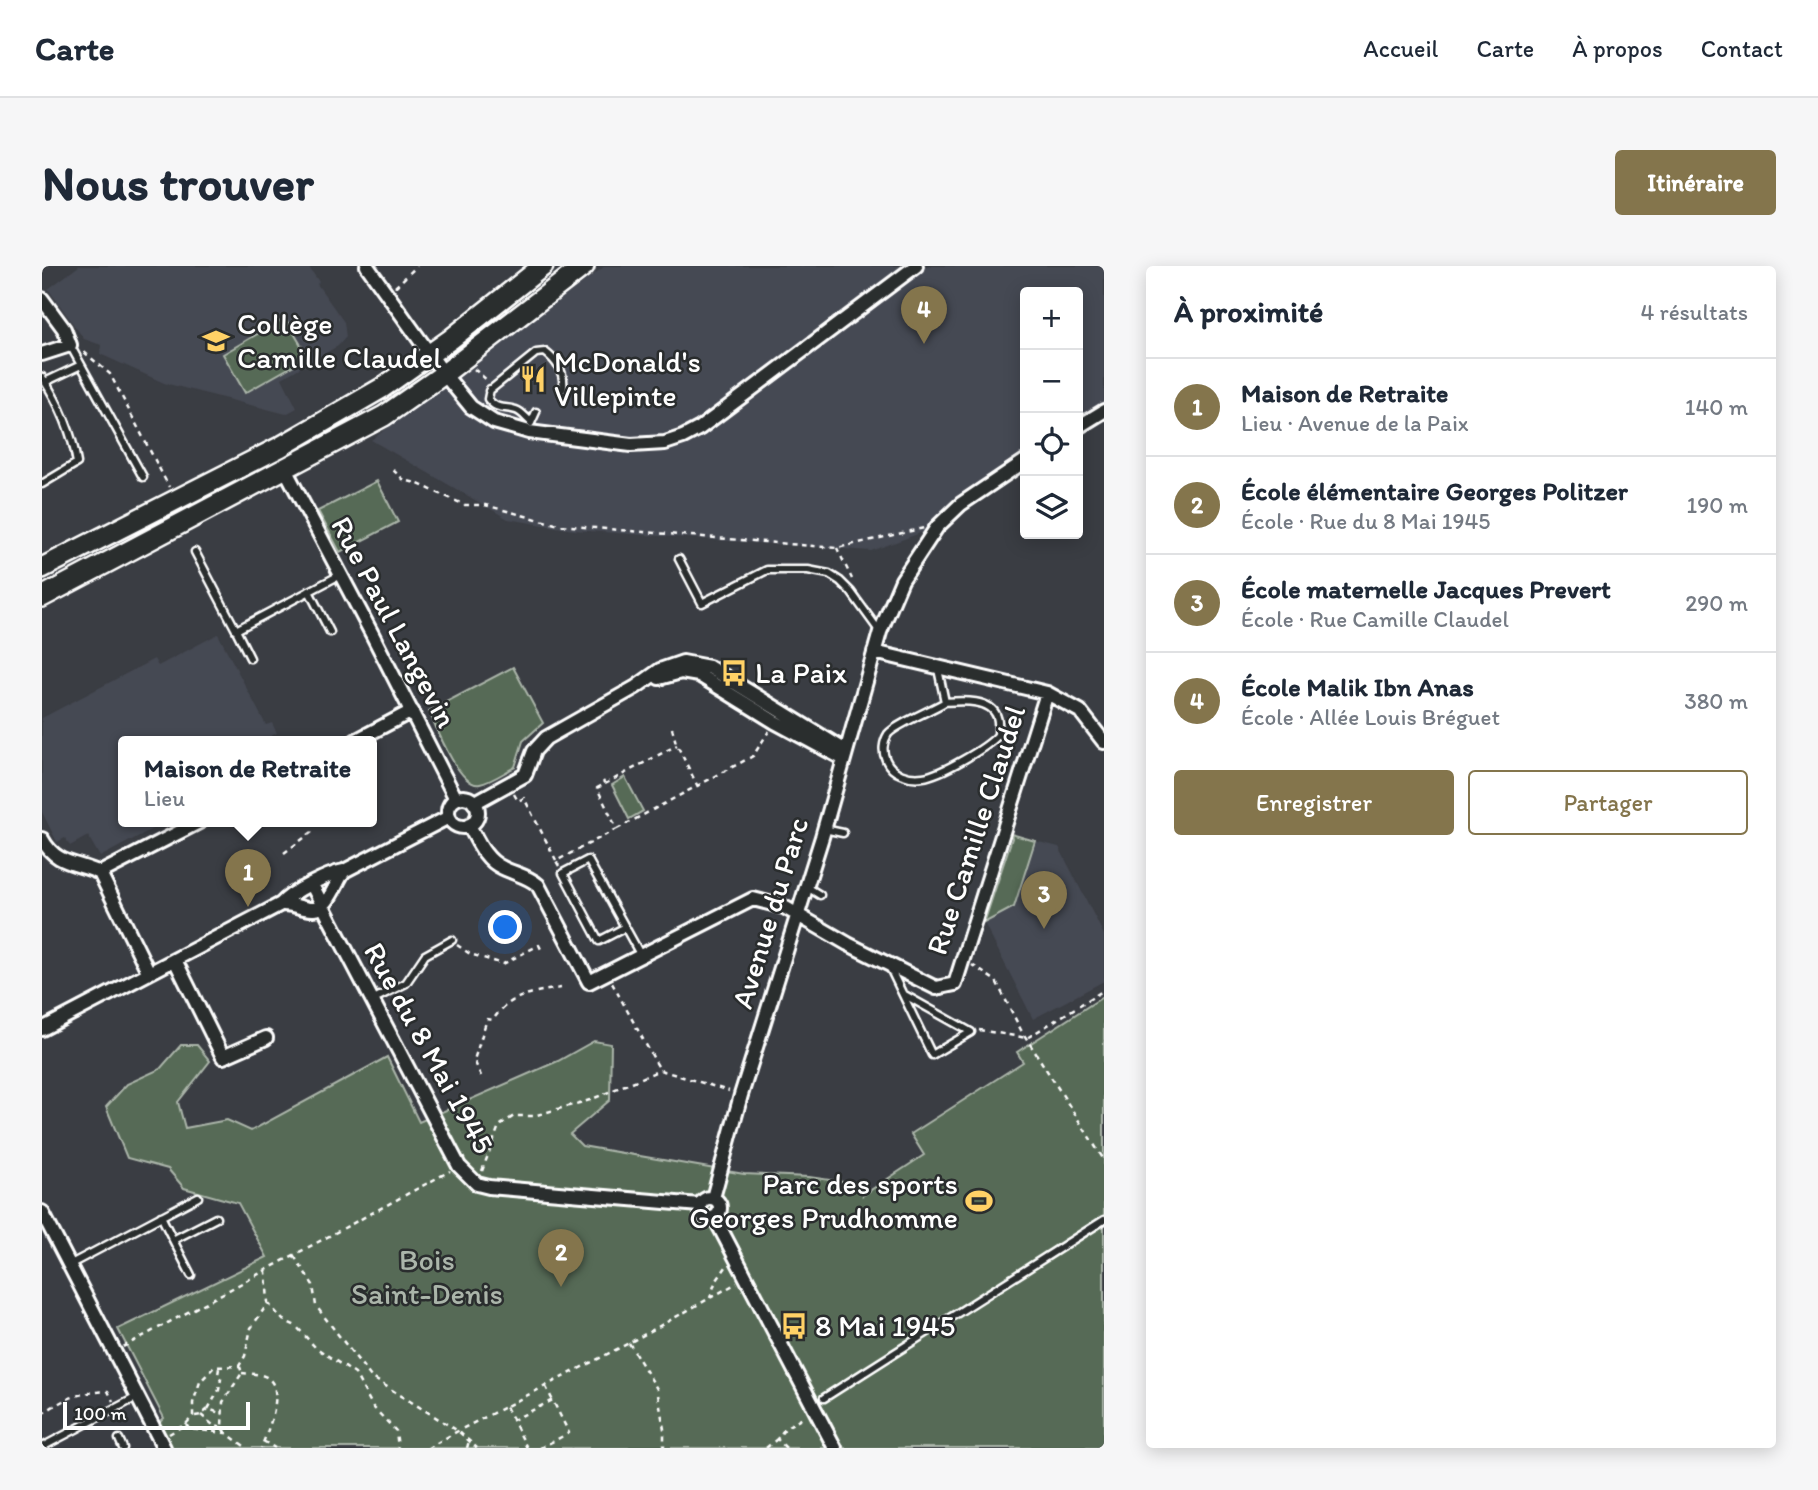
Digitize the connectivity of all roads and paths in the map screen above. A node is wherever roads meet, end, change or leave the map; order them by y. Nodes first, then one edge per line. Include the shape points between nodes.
1 (367, 266) edge
2 (418, 266) edge
3 (543, 266) edge
4 (584, 266) edge
5 (916, 266) edge
6 (387, 294) junction
7 (42, 299) edge
8 (70, 345) junction
9 (42, 354) edge
10 (431, 354) junction
11 (81, 365) junction
12 (469, 365) dead end
13 (444, 374) junction
14 (44, 380) edge
15 (492, 387) junction
16 (563, 389) dead end
17 (536, 412) dead end
18 (1101, 418) edge
19 (1083, 426) edge
20 (530, 427) junction
21 (1020, 464) edge
22 (285, 469) junction
23 (393, 470) dead end
24 (143, 477) dead end
25 (42, 484) edge
26 (176, 499) junction
27 (937, 527) junction
28 (195, 552) dead end
29 (679, 559) dead end
30 (42, 568) edge
31 (340, 575) junction
32 (309, 591) junction
33 (42, 597) edge
34 (236, 630) junction
35 (330, 632) dead end
36 (877, 642) junction
37 (250, 658) dead end
38 (938, 667) junction
39 (636, 687) junction
40 (1047, 693) junction
41 (945, 702) junction
42 (412, 711) junction
43 (775, 722) junction
44 (672, 728) dead end
45 (364, 736) edge
46 (1104, 742) edge
47 (677, 745) junction
48 (845, 755) junction
49 (510, 785) junction
50 (698, 786) junction
51 (456, 799) junction
52 (474, 803) junction
53 (449, 817) junction
54 (469, 825) junction
55 (189, 827) edge
56 (617, 829) junction
57 (824, 829) junction
58 (312, 832) dead end
59 (843, 833) dead end
60 (42, 839) edge
61 (284, 853) dead end
62 (556, 861) junction
63 (344, 871) junction
64 (100, 873) junction
65 (563, 873) junction
66 (312, 886) junction
67 (806, 887) junction
68 (820, 895) dead end
69 (281, 904) junction
70 (323, 906) junction
71 (796, 915) junction
72 (624, 928) junction
73 (452, 940) joint
74 (541, 949) dead end
75 (642, 956) junction
76 (962, 959) junction
77 (175, 960) junction
78 (888, 964) junction
79 (149, 973) junction
80 (607, 974) junction
81 (561, 988) dead end
82 (1104, 990) edge
83 (903, 994) junction
84 (372, 1000) junction
85 (42, 1029) edge
86 (971, 1032) junction
87 (267, 1038) dead end
88 (1027, 1038) junction
89 (660, 1070) junction
90 (481, 1076) dead end
91 (741, 1095) junction
92 (1104, 1160) edge
93 (459, 1166) junction
94 (477, 1184) junction
95 (198, 1197) dead end
96 (713, 1198) junction
97 (700, 1205) junction
98 (42, 1212) edge
99 (161, 1216) junction
100 (716, 1217) junction
101 (216, 1218) dead end
102 (1104, 1220) edge
103 (173, 1240) junction
104 (294, 1256) junction
105 (735, 1256) junction
106 (69, 1265) junction
107 (266, 1271) junction
108 (191, 1275) dead end
109 (746, 1278) junction
110 (710, 1298) junction
111 (268, 1303) junction
112 (629, 1343) junction
113 (114, 1351) junction
114 (239, 1366) junction
115 (219, 1367) junction
116 (242, 1373) junction
117 (546, 1387) junction
118 (137, 1396) junction
119 (824, 1398) dead end
120 (552, 1400) junction
121 (506, 1407) junction
122 (116, 1408) junction
123 (208, 1409) junction
124 (816, 1411) junction
125 (42, 1414) edge
126 (201, 1415) junction
127 (223, 1415) junction
128 (193, 1416) junction
129 (513, 1420) junction
130 (186, 1424) junction
131 (180, 1427) dead end
132 (222, 1428) junction
133 (458, 1431) junction
134 (226, 1433) junction
135 (119, 1439) dead end
136 (777, 1439) junction
137 (263, 1441) junction
138 (470, 1441) junction
139 (42, 1447) edge
140 (123, 1448) edge
141 (164, 1448) edge
142 (247, 1448) edge
143 (261, 1448) edge
144 (275, 1448) edge
145 (398, 1448) edge
146 (428, 1448) edge
147 (467, 1448) edge
148 (477, 1448) edge
149 (527, 1448) edge
150 (540, 1448) edge
151 (664, 1448) edge
152 (766, 1448) edge
153 (786, 1448) edge
154 (835, 1448) edge

1 - 6 street
2 - 6 path
3 - 10 main road
4 - 13 main road
5 - 20 street via 683,438 631,444
6 - 10 street
7 - 8 street
8 - 9 street
8 - 11 lane
8 - 26 path via 90,355 110,374
10 - 13 street
10 - 26 main road via 281,447
11 - 14 lane
11 - 24 lane
12 - 15 path
13 - 20 street via 471,407 494,422
13 - 22 main road via 384,416
14 - 25 lane via 59,406 77,463
15 - 16 lane via 536,353 545,352 562,373
15 - 20 lane via 488,399 493,405 516,410
17 - 20 lane
18 - 19 street
21 - 27 street, Avenue du Parc via 961,504
22 - 31 street, Rue Paul Langevin
22 - 33 main road
23 - 27 path via 404,480 465,505 485,505 559,525 837,548
26 - 30 main road
27 - 36 street, Avenue du Parc via 902,580
28 - 34 lane
29 - 36 lane via 702,603 767,570 829,574 851,592
31 - 32 lane
31 - 42 street, Rue Paul Langevin
32 - 34 lane
32 - 35 lane
34 - 37 lane
36 - 38 street, Rue Camille Claudel
36 - 48 street, Avenue du Parc
38 - 40 street, Rue Camille Claudel
38 - 41 lane
39 - 43 street via 673,674 693,673
39 - 48 street via 676,663 698,663
39 - 49 street via 546,738 534,751 525,775
40 - 46 street via 1080,711
40 - 76 street, Rue Camille Claudel
41 - 41 lane via 887,736 884,755 891,768 901,775 926,777 980,750 998,735 998,718 982,704
42 - 45 street
42 - 51 street, Rue Paul Langevin
43 - 48 street
43 - 50 path via 753,756
44 - 47 path
47 - 50 path
47 - 56 path via 597,788
48 - 57 street, Avenue du Parc
49 - 52 street
49 - 62 path via 518,801 524,798
50 - 56 path
51 - 52 street via 464,797
51 - 53 street
52 - 54 street via 478,813
53 - 54 street via 459,826
53 - 63 street
54 - 80 street via 486,856 538,885 589,982
55 - 64 street
56 - 62 path
57 - 59 lane
57 - 67 street, Avenue du Parc
58 - 61 path
60 - 64 street via 58,859
62 - 65 path
63 - 66 street
63 - 70 street
64 - 79 street
65 - 72 lane via 599,941
65 - 72 lane via 588,860
66 - 69 street
66 - 70 street, Rue du 8 Mai 1945
67 - 68 lane
67 - 71 street, Avenue du Parc
69 - 70 street
69 - 77 street
70 - 84 street, Rue du 8 Mai 1945
71 - 75 street, Rue Camille Claudel via 753,899
71 - 78 street, Rue Camille Claudel
71 - 91 street, Avenue du Parc
72 - 75 lane
73 - 74 path via 470,954 503,964 538,945
73 - 84 lane via 425,955 407,983
75 - 80 street, Rue Camille Claudel
76 - 78 street, Rue Camille Claudel via 955,984 936,988
76 - 88 path via 996,981
77 - 79 street
77 - 87 street via 223,1057
78 - 83 lane
79 - 85 street
80 - 89 path
81 - 90 path via 528,992 504,1006 493,1020 487,1019 474,1060
82 - 88 path
83 - 86 lane
83 - 86 lane via 932,1055
84 - 93 street, Rue du 8 Mai 1945
86 - 88 path
88 - 92 path
89 - 91 path
89 - 94 path via 590,1100 533,1116 514,1116 499,1126
91 - 96 street, Avenue du Parc
93 - 94 street, Rue du 8 Mai 1945
93 - 104 path
94 - 97 street, Rue du 8 Mai 1945
95 - 99 lane
96 - 97 street
96 - 100 street via 720,1206
97 - 100 street via 704,1217
98 - 106 street
99 - 103 lane
99 - 106 lane
100 - 105 street
101 - 103 lane
102 - 119 lane
103 - 108 lane
104 - 107 path
104 - 133 path via 313,1285 316,1306 371,1377
105 - 109 street
105 - 110 path
106 - 113 street
107 - 111 path
107 - 113 path
109 - 110 path
109 - 124 street
110 - 112 path
111 - 114 path via 251,1328
111 - 145 path via 315,1347 355,1374 373,1407 396,1431
112 - 117 path
112 - 151 path via 657,1390
113 - 118 street
114 - 115 path
114 - 116 path
115 - 123 path via 219,1390
115 - 128 path via 200,1382
116 - 127 path via 223,1402
116 - 137 path via 262,1375 275,1389 273,1419
117 - 120 path
117 - 121 path
118 - 122 lane
118 - 141 street
120 - 129 path
120 - 150 path via 569,1433
121 - 129 path
121 - 133 path
122 - 125 path via 108,1391 92,1392 68,1398
122 - 139 lane
123 - 126 path
123 - 127 path
124 - 136 path via 786,1427
124 - 154 street
126 - 128 path
126 - 132 path
127 - 132 path
128 - 130 path
129 - 149 path
130 - 131 path
130 - 134 path via 189,1429
132 - 134 path
133 - 138 path
133 - 146 path
134 - 142 path
135 - 140 lane
136 - 152 path
136 - 153 path
137 - 143 path
137 - 144 path
138 - 147 path
138 - 148 path

